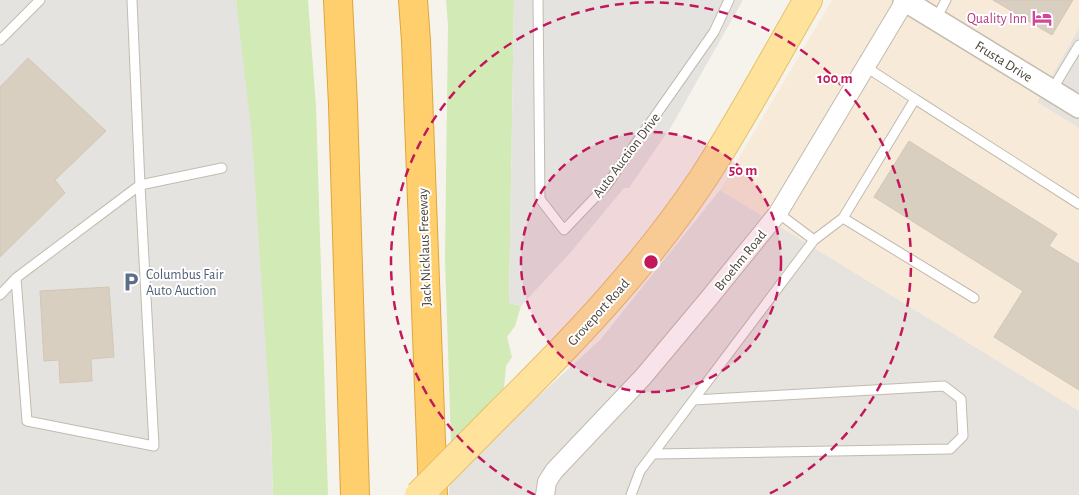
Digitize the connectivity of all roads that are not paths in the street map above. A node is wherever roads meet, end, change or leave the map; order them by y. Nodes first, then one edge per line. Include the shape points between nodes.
1 (40, 0) edge
2 (132, 0) edge
3 (338, 0) edge
4 (413, 0) edge
5 (538, 0) edge
6 (729, 0) edge
7 (808, 0) edge
8 (905, 0) edge
9 (946, 0) edge
10 (935, 19) junction
11 (0, 40) edge
12 (1078, 49) edge
13 (866, 67) junction
14 (1052, 91) junction
15 (915, 100) junction
16 (1079, 107) edge
17 (222, 168) dead end
18 (140, 185) junction
19 (1079, 204) edge
20 (778, 213) junction
21 (843, 218) junction
22 (814, 240) junction
23 (16, 278) junction
24 (0, 295) edge
25 (974, 298) dead end
26 (694, 400) junction
27 (653, 454) junction
28 (355, 495) edge
29 (419, 495) edge
30 (433, 495) edge
31 (545, 495) edge
32 (631, 495) edge

1 - 11 lane
2 - 18 lane
3 - 28 highway
4 - 30 highway, Jack Nicklaus Freeway
5 - 6 lane, Auto Auction Drive via 540,199 564,230 606,186 714,32
7 - 29 main road, Groveport Road, bridge via 711,165 634,272 587,326
8 - 10 street, Frusta Drive
8 - 13 street, Broehm Road
9 - 10 lane
10 - 14 street, Frusta Drive
12 - 14 lane
13 - 15 lane
13 - 20 street, Broehm Road
14 - 16 street, Frusta Drive
15 - 19 lane
15 - 21 lane
17 - 18 lane
18 - 23 lane
18 - 23 lane via 154,446 27,421
20 - 22 lane
20 - 31 street, Broehm Road via 644,376 554,471
21 - 22 lane
21 - 25 lane
22 - 26 lane
23 - 24 lane
26 - 27 lane
26 - 27 lane via 944,386 961,399 963,436 950,449
27 - 32 lane via 640,471

